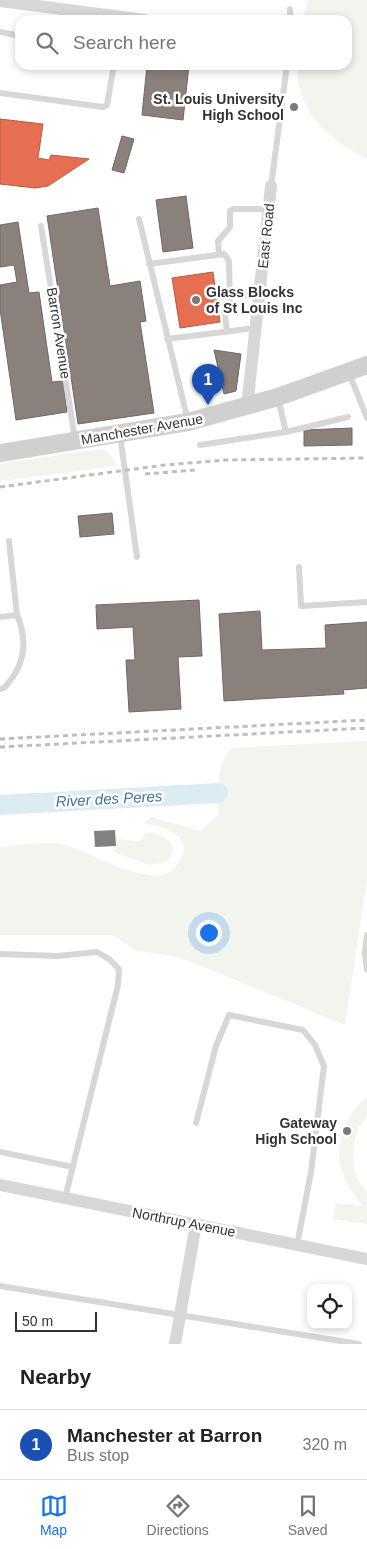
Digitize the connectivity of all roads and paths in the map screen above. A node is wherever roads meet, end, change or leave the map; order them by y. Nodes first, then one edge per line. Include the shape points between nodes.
1 (0, 1) edge
2 (290, 9) dead end
3 (99, 15) edge
4 (290, 15) edge
5 (0, 32) edge
6 (15, 35) edge
7 (113, 70) edge
8 (285, 70) edge
9 (0, 93) edge
10 (271, 186) joint
11 (269, 209) junction
12 (139, 219) dead end
13 (40, 226) dead end
14 (219, 255) junction
15 (149, 264) junction
16 (230, 295) junction
17 (259, 296) junction
18 (255, 328) junction
19 (227, 332) junction
20 (166, 339) junction
21 (367, 365) edge
22 (349, 372) junction
23 (278, 397) junction
24 (247, 407) junction
25 (348, 417) dead end
26 (367, 418) edge
27 (188, 422) junction
28 (286, 432) junction
29 (120, 435) junction
30 (75, 441) junction
31 (200, 445) dead end
32 (0, 452) edge
33 (9, 541) dead end
34 (138, 557) dead end
35 (299, 567) dead end
36 (367, 602) edge
37 (17, 616) junction
38 (0, 618) edge
39 (0, 689) edge
40 (367, 935) edge
41 (0, 954) edge
42 (367, 970) edge
43 (196, 1122) dead end
44 (0, 1152) edge
45 (73, 1167) junction
46 (0, 1185) edge
47 (65, 1198) junction
48 (196, 1224) junction
49 (297, 1245) junction
50 (367, 1259) edge
51 (0, 1286) edge
52 (180, 1316) junction
53 (175, 1344) edge
54 (359, 1344) edge

1 - 3 street
2 - 4 lane
5 - 6 lane
7 - 9 lane via 104,107
8 - 10 lane, East Road
10 - 11 street, East Road
11 - 14 lane via 233,208 230,227 218,241
11 - 17 street, East Road
12 - 15 lane
13 - 30 lane, Barron Avenue
14 - 15 lane
14 - 16 lane via 224,254 229,261
15 - 20 lane
16 - 17 lane
16 - 19 lane via 229,310 225,314
17 - 18 street, East Road
18 - 19 lane
18 - 24 street, East Road
19 - 20 lane
20 - 27 lane
21 - 22 main road, Manchester Avenue
22 - 23 main road, Manchester Avenue
22 - 26 lane
23 - 24 main road, Manchester Avenue
23 - 28 lane
24 - 27 main road, Manchester Avenue
25 - 28 lane
27 - 29 main road, Manchester Avenue
28 - 31 lane
29 - 30 main road, Manchester Avenue
29 - 34 lane
30 - 32 main road, Manchester Avenue
33 - 37 lane
35 - 36 lane via 302,606
37 - 38 lane
37 - 39 lane via 23,629 23,658 15,677
40 - 42 lane
41 - 45 lane via 58,956 97,952 119,969 118,985
43 - 49 lane via 216,1046 229,1015 303,1030 315,1044 324,1066 311,1172
44 - 45 lane
45 - 47 lane
46 - 47 street, Northrup Avenue
47 - 48 street, Northrup Avenue
48 - 49 street, Northrup Avenue
48 - 52 street
49 - 50 street, Northrup Avenue
51 - 52 lane
52 - 53 street
52 - 54 lane

